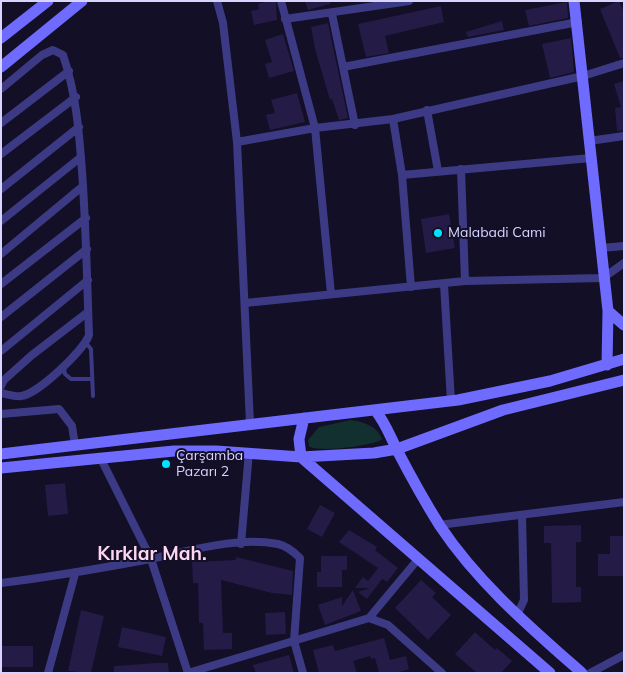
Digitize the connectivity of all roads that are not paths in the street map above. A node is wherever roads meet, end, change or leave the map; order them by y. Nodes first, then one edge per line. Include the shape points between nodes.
1 (48, 1) edge
2 (82, 1) edge
3 (217, 1) edge
4 (281, 1) edge
5 (409, 1) edge
6 (574, 1) edge
7 (332, 14) junction
8 (286, 19) junction
9 (578, 22) junction
10 (1, 38) edge
11 (624, 63) edge
12 (1, 67) edge
13 (343, 67) junction
14 (69, 70) junction
15 (583, 76) junction
16 (1, 89) edge
17 (76, 97) junction
18 (427, 110) junction
19 (392, 118) junction
20 (1, 123) edge
21 (355, 125) junction
22 (79, 127) junction
23 (315, 128) junction
24 (624, 136) edge
25 (589, 141) junction
26 (237, 142) junction
27 (1, 154) edge
28 (81, 157) junction
29 (591, 158) junction
30 (461, 169) junction
31 (438, 171) junction
32 (402, 175) junction
33 (83, 186) junction
34 (1, 189) edge
35 (86, 218) junction
36 (1, 221) edge
37 (624, 246) edge
38 (600, 248) junction
39 (87, 249) junction
40 (1, 254) edge
41 (624, 263) edge
42 (603, 278) junction
43 (88, 280) junction
44 (465, 282) junction
45 (1, 284) edge
46 (444, 284) junction
47 (411, 286) junction
48 (331, 294) junction
49 (245, 303) junction
50 (608, 311) junction
51 (88, 312) junction
52 (1, 317) edge
53 (624, 325) edge
54 (86, 343) junction
55 (1, 351) edge
56 (624, 359) edge
57 (607, 365) junction
58 (64, 366) junction
59 (92, 379) junction
60 (624, 380) edge
61 (1, 386) edge
62 (1, 393) edge
63 (93, 396) dead end
64 (451, 401) junction
65 (375, 410) junction
66 (1, 414) edge
67 (304, 418) junction
68 (250, 423) junction
69 (76, 444) junction
70 (397, 449) junction
71 (249, 452) junction
72 (1, 454) edge
73 (100, 456) junction
74 (301, 457) junction
75 (1, 468) edge
76 (624, 502) edge
77 (522, 516) junction
78 (439, 525) junction
79 (241, 544) junction
80 (419, 558) junction
81 (151, 559) junction
82 (75, 574) junction
83 (1, 583) edge
84 (517, 615) junction
85 (369, 618) junction
86 (294, 641) junction
87 (624, 655) edge
88 (48, 673) edge
89 (303, 673) edge
90 (442, 673) edge
91 (550, 673) edge
92 (582, 673) edge
93 (590, 673) edge

1 - 10 main road
2 - 12 main road
3 - 26 street
4 - 8 street
5 - 7 street
6 - 9 main road
7 - 8 street
7 - 13 street
8 - 23 street
9 - 13 street
9 - 15 main road
11 - 15 street
13 - 21 street
14 - 16 street via 63,55 54,50 42,55
14 - 17 street
14 - 20 street
15 - 18 street
15 - 25 main road
17 - 22 street
17 - 27 street
18 - 19 street
18 - 31 street
19 - 21 street
19 - 32 street
21 - 23 street
22 - 28 street
22 - 34 street
23 - 26 street
23 - 48 street
24 - 25 street
25 - 29 main road
26 - 49 street
28 - 33 street
28 - 36 street
29 - 30 street
29 - 38 main road
30 - 31 street
30 - 44 street
31 - 32 street
32 - 47 street
33 - 35 street
33 - 40 street
35 - 39 street
35 - 45 street
37 - 38 street
38 - 42 main road
39 - 43 street
39 - 52 street
41 - 42 street
42 - 44 street
42 - 50 main road
43 - 51 street
43 - 55 street
44 - 46 street
46 - 47 street
46 - 64 street
47 - 48 street
48 - 49 street
49 - 68 street
50 - 53 main road
50 - 57 main road
51 - 54 street
51 - 61 street via 32,355
54 - 58 street
54 - 59 lane via 91,349
56 - 57 main road
57 - 64 main road via 550,381
58 - 59 lane via 65,374 71,379
58 - 62 street via 21,396
59 - 63 lane
60 - 70 main road via 503,410
64 - 65 main road
65 - 67 main road
65 - 70 main road
66 - 69 street via 59,409 72,426
67 - 68 main road
67 - 74 main road via 299,439
68 - 69 main road
69 - 72 main road
70 - 74 main road
70 - 78 main road
71 - 73 main road via 174,451
71 - 74 main road
71 - 79 street
73 - 75 main road
73 - 81 street
74 - 80 main road
76 - 77 street
77 - 78 street
77 - 84 street via 524,600
78 - 84 main road via 476,572
79 - 81 street
79 - 86 street via 279,544 293,550 300,558
80 - 85 street
80 - 91 main road
81 - 82 street
81 - 86 street via 188,673
82 - 83 street
82 - 88 street
84 - 92 main road
85 - 86 street
85 - 90 street via 388,625
86 - 89 street
87 - 93 street

